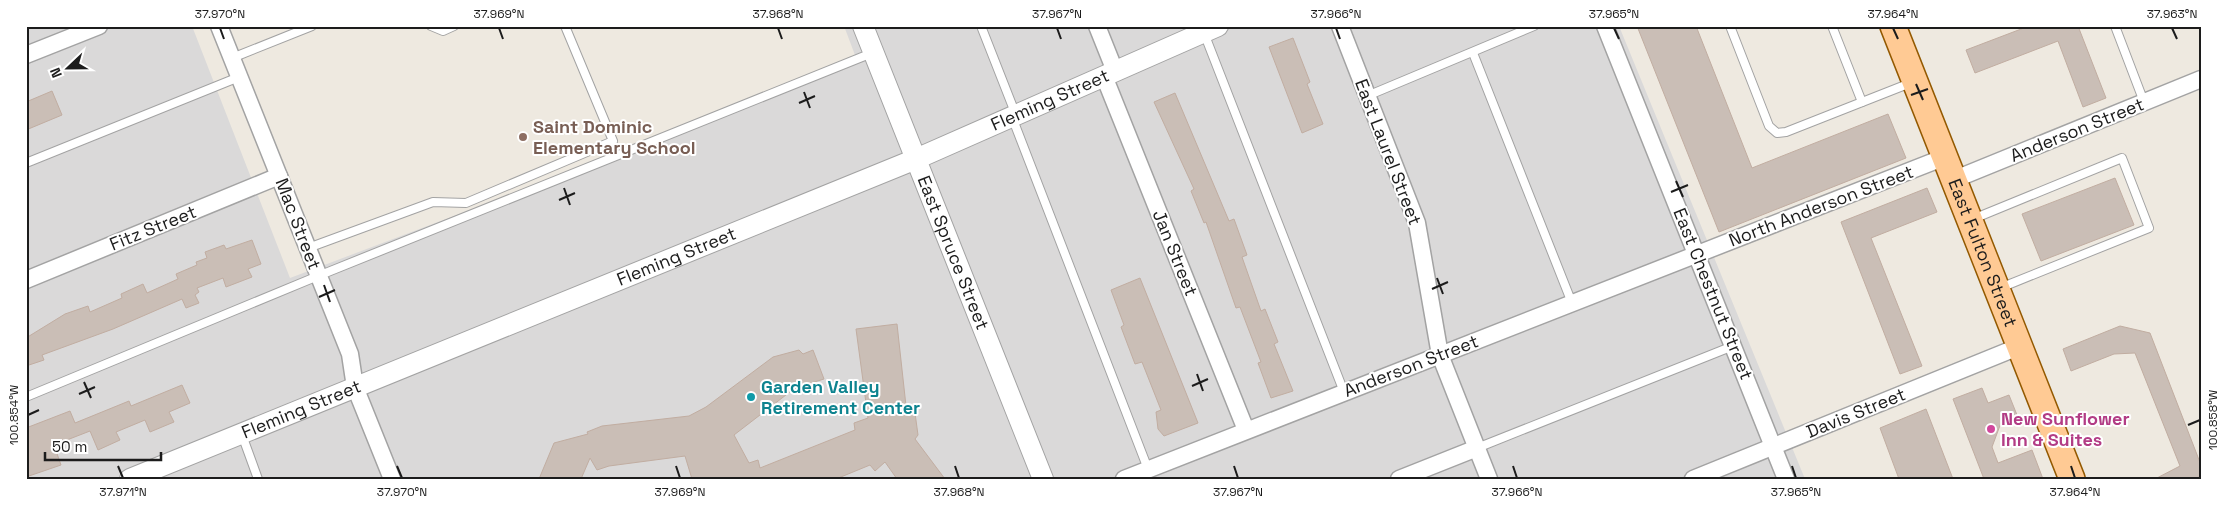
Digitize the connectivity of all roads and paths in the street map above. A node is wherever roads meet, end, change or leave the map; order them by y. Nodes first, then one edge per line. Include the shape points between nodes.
1 (99, 26) edge
2 (219, 26) edge
3 (312, 26) edge
4 (431, 26) edge
5 (454, 26) edge
6 (565, 26) edge
7 (863, 26) edge
8 (981, 26) edge
9 (1097, 26) edge
10 (1340, 26) edge
11 (1534, 26) edge
12 (1605, 26) edge
13 (1730, 26) edge
14 (1832, 26) edge
15 (1893, 26) edge
16 (2115, 26) edge
17 (1211, 30) edge
18 (1473, 52) junction
19 (873, 53) junction
20 (26, 55) edge
21 (232, 58) junction
22 (1110, 74) junction
23 (239, 77) junction
24 (2201, 79) edge
25 (1914, 81) junction
26 (1367, 96) junction
27 (1862, 102) junction
28 (2144, 102) junction
29 (1014, 116) junction
30 (1945, 157) junction
31 (916, 159) junction
32 (26, 163) edge
33 (279, 176) junction
34 (1953, 180) junction
35 (1969, 221) junction
36 (308, 248) junction
37 (1697, 254) junction
38 (318, 276) junction
39 (26, 280) edge
40 (1996, 290) junction
41 (1572, 303) junction
42 (1734, 346) junction
43 (2018, 347) junction
44 (1440, 355) junction
45 (355, 387) junction
46 (1344, 392) junction
47 (26, 397) edge
48 (1246, 430) junction
49 (241, 433) junction
50 (1773, 446) junction
51 (1477, 448) junction
52 (1148, 469) junction
53 (130, 479) edge
54 (258, 479) edge
55 (392, 479) edge
56 (1043, 479) edge
57 (1124, 479) edge
58 (1400, 479) edge
59 (1490, 479) edge
60 (1693, 479) edge
61 (1786, 479) edge
62 (2072, 479) edge

1 - 20 street
2 - 21 street, Mac Street
3 - 21 lane
4 - 5 lane via 443,31
6 - 36 lane via 613,141 466,203 432,202
7 - 19 street, East Spruce Street
8 - 29 lane
9 - 22 street, Jan Street
10 - 26 street, East Laurel Street
11 - 18 lane
12 - 37 street, East Chestnut Street
13 - 27 lane via 1769,126 1777,133
14 - 27 lane
15 - 25 main road, East Fulton Street
16 - 28 lane
17 - 22 street, Fleming Street
17 - 46 lane
18 - 26 lane
18 - 41 lane
19 - 31 street, East Spruce Street
19 - 38 lane
21 - 23 street, Mac Street
22 - 29 street, Fleming Street
22 - 48 street, Jan Street
23 - 32 lane
23 - 33 street, Mac Street
24 - 28 street, Anderson Street
25 - 27 lane
25 - 30 main road, East Fulton Street
26 - 44 street, East Laurel Street via 1417,223
28 - 34 street, Anderson Street
29 - 31 street, Fleming Street
29 - 52 lane
30 - 34 main road, East Fulton Street
30 - 37 street, North Anderson Street
31 - 45 street, Fleming Street
31 - 56 street, East Spruce Street
33 - 36 street, Mac Street
33 - 39 street, Fitz Street
34 - 35 main road, East Fulton Street
35 - 40 main road, East Fulton Street
35 - 40 lane via 2122,158 2149,228
36 - 38 street, Mac Street
37 - 41 street, Anderson Street
37 - 42 street, East Chestnut Street
38 - 45 street, Mac Street via 350,354
38 - 47 lane
40 - 43 main road, East Fulton Street
41 - 44 street, Anderson Street
42 - 50 street, East Chestnut Street
42 - 51 lane
43 - 50 street, Davis Street
43 - 62 main road, East Fulton Street
44 - 46 street, Anderson Street
44 - 51 street, East Laurel Street
45 - 49 street, Fleming Street
45 - 55 street, Mac Street
46 - 48 street, Anderson Street
48 - 52 street, Anderson Street
49 - 53 street, Fleming Street
49 - 54 lane
50 - 60 street, Davis Street
50 - 61 street, East Chestnut Street
51 - 58 street
51 - 59 street, East Laurel Street
52 - 57 street, Anderson Street

